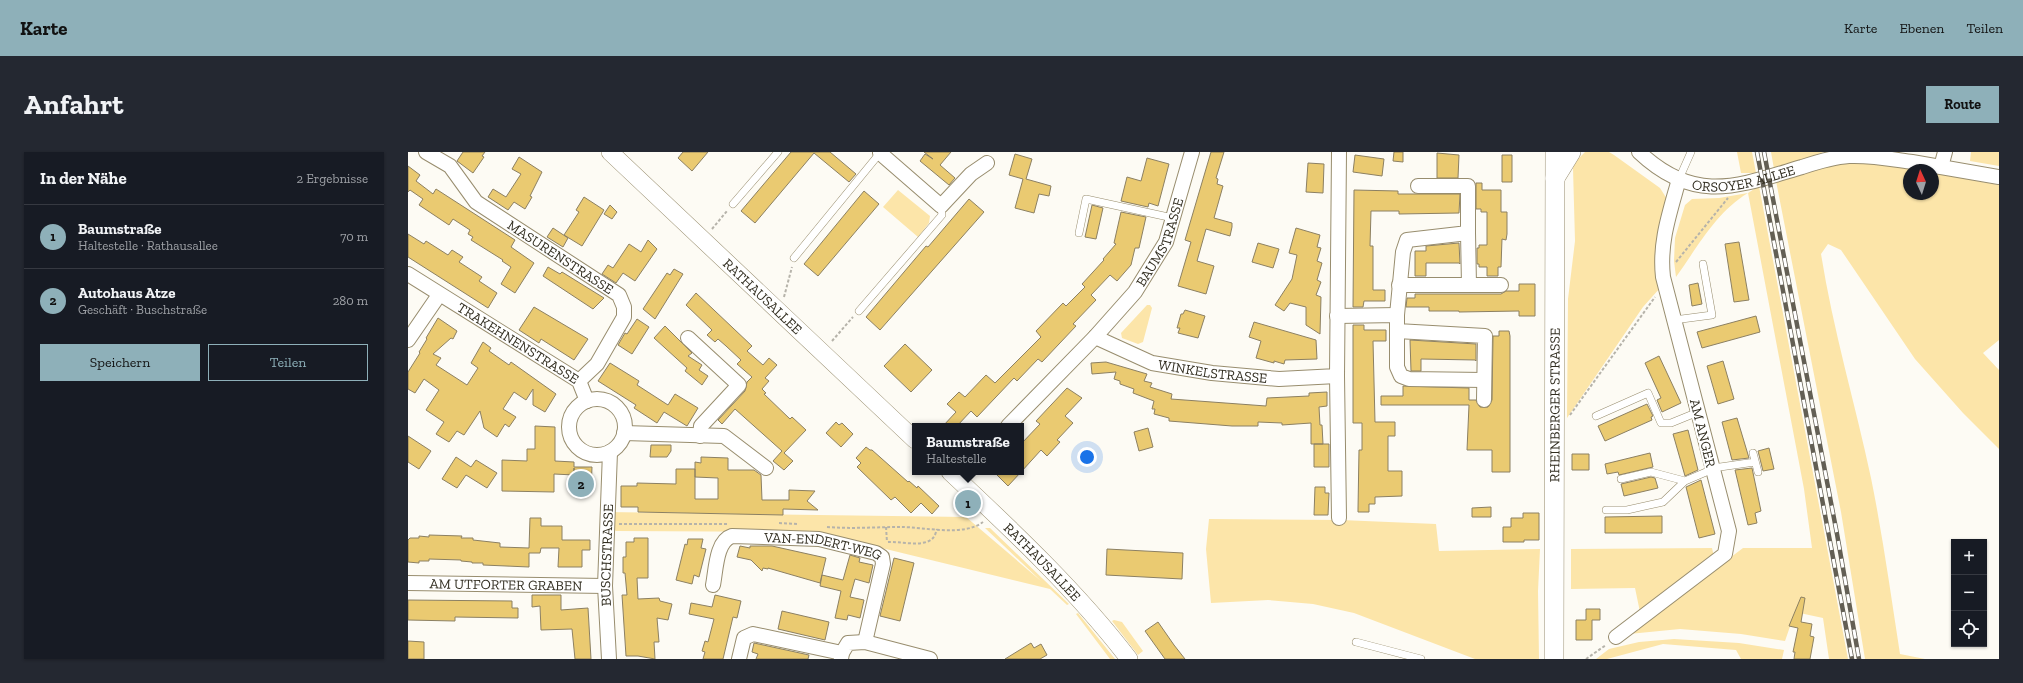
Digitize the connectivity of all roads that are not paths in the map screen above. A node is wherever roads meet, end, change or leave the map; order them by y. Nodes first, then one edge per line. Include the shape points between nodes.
1 (426, 152) edge
2 (610, 152) edge
3 (778, 152) edge
4 (881, 152) edge
5 (1192, 152) edge
6 (1339, 152) edge
7 (1555, 152) edge
8 (1571, 152) edge
9 (1639, 152) edge
10 (1691, 152) edge
11 (1945, 152) edge
12 (988, 163) dead end
13 (1941, 167) junction
14 (1999, 177) edge
15 (1555, 178) junction
16 (1679, 179) junction
17 (1418, 186) dead end
18 (733, 204) road end
19 (941, 206) junction
20 (1173, 218) junction
21 (1078, 233) dead end
22 (1468, 233) junction
23 (794, 258) road end
24 (1703, 264) dead end
25 (408, 274) edge
26 (1399, 285) junction
27 (1469, 285) junction
28 (1501, 285) dead end
29 (439, 295) junction
30 (859, 310) road end
31 (1397, 315) junction
32 (1337, 316) junction
33 (1674, 320) junction
34 (1397, 331) junction
35 (1095, 337) junction
36 (688, 338) dead end
37 (408, 340) edge
38 (1337, 376) junction
39 (1484, 380) junction
40 (579, 381) junction
41 (1484, 400) dead end
42 (587, 401) junction
43 (1698, 412) junction
44 (1596, 416) dead end
45 (1011, 423) edge
46 (624, 433) junction
47 (700, 436) junction
48 (912, 437) edge
49 (610, 452) junction
50 (1753, 453) dead end
51 (1755, 462) junction
52 (766, 468) dead end
53 (1713, 469) junction
54 (1758, 472) dead end
55 (958, 475) edge
56 (1621, 479) dead end
57 (1685, 481) junction
58 (1606, 510) dead end
59 (1339, 518) dead end
60 (408, 583) edge
61 (713, 585) dead end
62 (605, 586) junction
63 (1616, 637) road end
64 (865, 642) junction
65 (1356, 642) dead end
66 (841, 656) edge
67 (609, 659) edge
68 (739, 659) edge
69 (930, 659) edge
70 (1129, 659) edge
71 (1420, 659) edge
72 (1554, 659) edge

1 - 40 street, MASURENSTRASSE via 450,166 476,202 619,295 624,307 624,318 597,364
2 - 48 street, RATHAUSALLEE
3 - 18 lane
4 - 19 street
4 - 23 lane
5 - 20 street, BAUMSTRASSE
6 - 32 street
7 - 15 main road, RHEINBERGER STRASSE
8 - 15 main road
9 - 16 street, ORSOYER ALLEE via 1658,168
10 - 16 lane
11 - 13 street
12 - 19 street via 971,174
13 - 14 street, ORSOYER ALLEE
13 - 16 street, ORSOYER ALLEE via 1872,156 1848,156 1822,160 1739,185 1701,186
15 - 72 main road, RHEINBERGER STRASSE
16 - 33 street, AM ANGER via 1662,247 1664,282
17 - 22 street via 1468,186
19 - 30 lane via 942,214
20 - 21 lane via 1086,199
20 - 35 street, BAUMSTRASSE via 1166,242 1135,292
22 - 26 street via 1407,240
22 - 27 street
24 - 33 lane via 1712,315
25 - 29 street, TRAKEHNENSTRASSE
26 - 27 street
26 - 31 street
27 - 28 street
29 - 37 street
29 - 40 street, TRAKEHNENSTRASSE
31 - 32 street
31 - 34 street
32 - 38 street
33 - 43 street, AM ANGER
34 - 39 street via 1397,367 1401,376 1409,379
34 - 39 street via 1485,336
35 - 38 street, WINKELSTRASSE via 1152,363 1212,373 1279,379
35 - 45 street, BAUMSTRASSE
36 - 47 street via 739,385 701,426
38 - 59 street
39 - 41 street
40 - 42 street, TRAKEHNENSTRASSE
42 - 46 street via 597,399 615,406 624,423
42 - 49 street via 573,412 569,430 571,439 576,446 592,455
43 - 44 lane via 1671,423 1661,422 1648,393
43 - 53 street, AM ANGER
46 - 47 street
46 - 49 street via 621,441
47 - 52 street via 724,436
49 - 62 street, BUSCHSTRASSE
50 - 51 lane
51 - 53 lane
51 - 54 lane
53 - 57 lane
53 - 63 street, AM ANGER via 1729,531 1725,554
55 - 70 street, RATHAUSALLEE via 1105,628
56 - 57 lane via 1651,472
57 - 58 lane via 1663,502 1627,510
60 - 62 street, AM UTFORTER GRABEN
61 - 64 street, VAN-ENDERT-WEG via 721,544 732,536 819,539 876,553 882,556 883,564
62 - 67 street, BUSCHSTRASSE
64 - 66 street via 848,643
64 - 69 street
65 - 71 lane
66 - 68 street via 753,634 744,638

